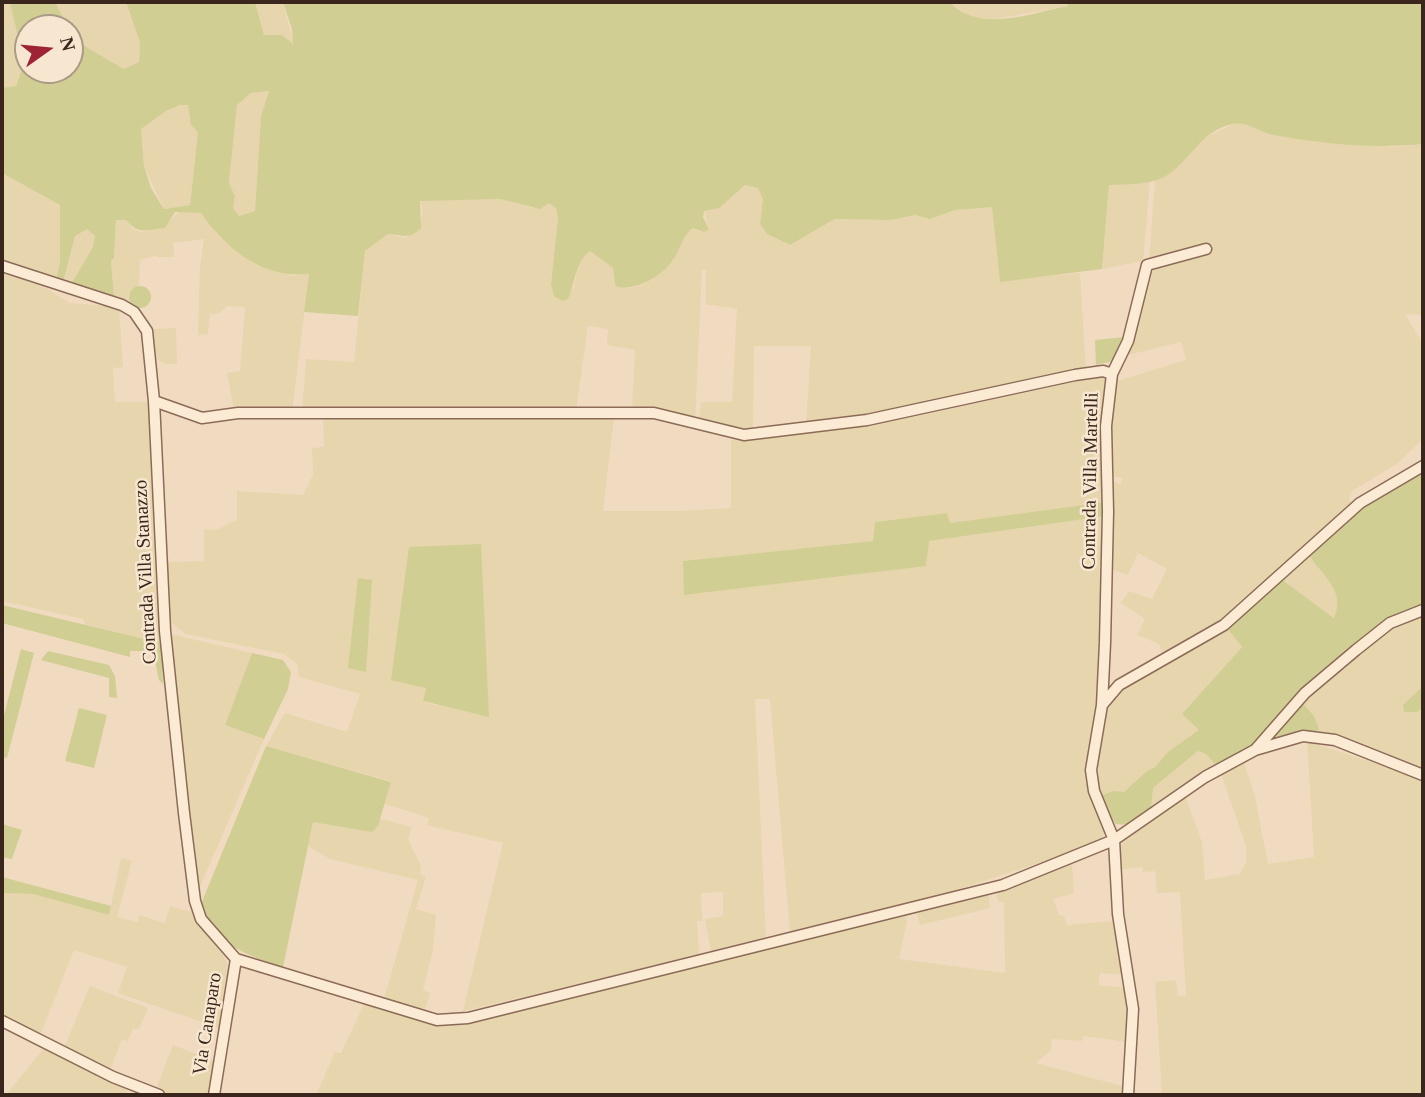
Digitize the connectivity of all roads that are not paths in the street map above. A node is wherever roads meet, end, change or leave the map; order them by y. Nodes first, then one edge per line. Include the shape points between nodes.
1 (1206, 249) dead end
2 (2, 266) edge
3 (1112, 374) junction
4 (154, 401) junction
5 (1423, 467) edge
6 (1423, 610) edge
7 (1102, 705) junction
8 (1255, 750) junction
9 (1423, 775) edge
10 (1114, 840) junction
11 (236, 959) junction
12 (2, 1021) edge
13 (159, 1095) edge
14 (214, 1095) edge
15 (1128, 1095) edge

1 - 3 street, Contrada Villa Martelli via 1147,265 1128,341
2 - 4 street, Contrada Villa Stanazzo via 134,312 147,331
3 - 4 street via 1075,375 867,420 744,435 654,413 237,413 202,418
3 - 7 street, Contrada Villa Martelli via 1106,426
4 - 11 street, Contrada Villa Stanazzo via 165,631 195,901 208,930
5 - 7 street via 1360,503 1224,625 1119,685
6 - 8 street via 1390,624 1356,650 1305,694
7 - 10 street, Contrada Villa Martelli via 1091,770 1094,791
8 - 9 street via 1303,736 1335,740
8 - 10 street
10 - 11 street via 1003,885 468,1018 437,1020
10 - 15 street, Contrada Villa Martelli via 1118,914 1133,1009
11 - 14 street, Via Canaparo
12 - 13 street

